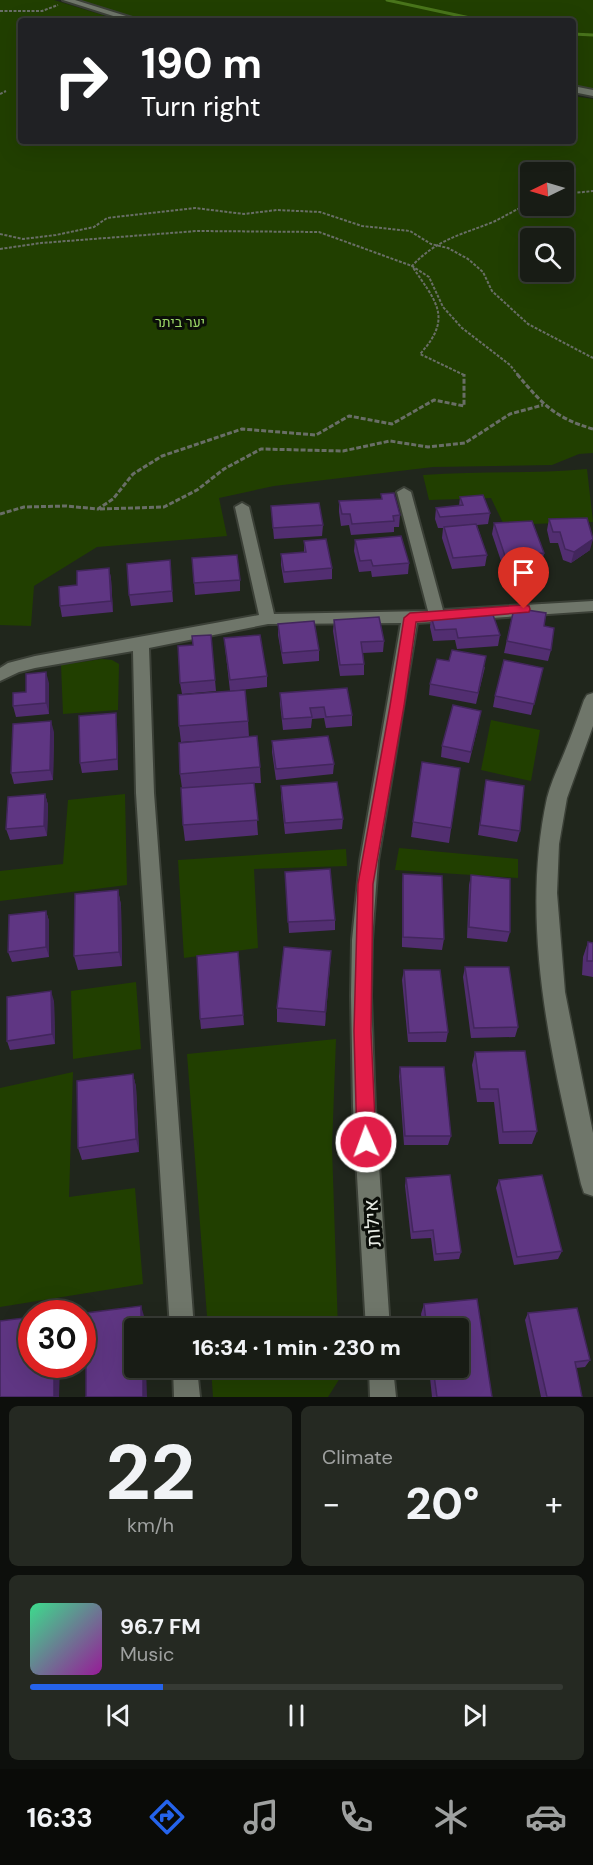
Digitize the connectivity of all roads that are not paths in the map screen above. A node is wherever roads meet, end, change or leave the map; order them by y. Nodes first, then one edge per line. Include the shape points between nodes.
1 (67, 0) edge
2 (128, 18) edge
3 (576, 90) edge
4 (593, 93) edge
5 (404, 492) dead end
6 (242, 507) dead end
7 (593, 606) edge
8 (436, 615) junction
9 (410, 618) junction
10 (268, 619) junction
11 (141, 644) junction
12 (0, 675) edge
13 (593, 700) edge
14 (593, 1184) edge
15 (181, 1318) edge
16 (377, 1318) edge
17 (186, 1378) edge
18 (381, 1378) edge
19 (187, 1397) edge
20 (382, 1397) edge

1 - 2 street
3 - 4 street
5 - 8 street
6 - 10 street
7 - 8 street
8 - 9 street
9 - 10 street
9 - 16 street, אילות via 366,884 363,938 363,1053
10 - 11 street
11 - 12 street via 25,664
11 - 15 street via 145,794
13 - 14 street via 557,796 549,841 547,911 565,1059
17 - 19 street
18 - 20 street

